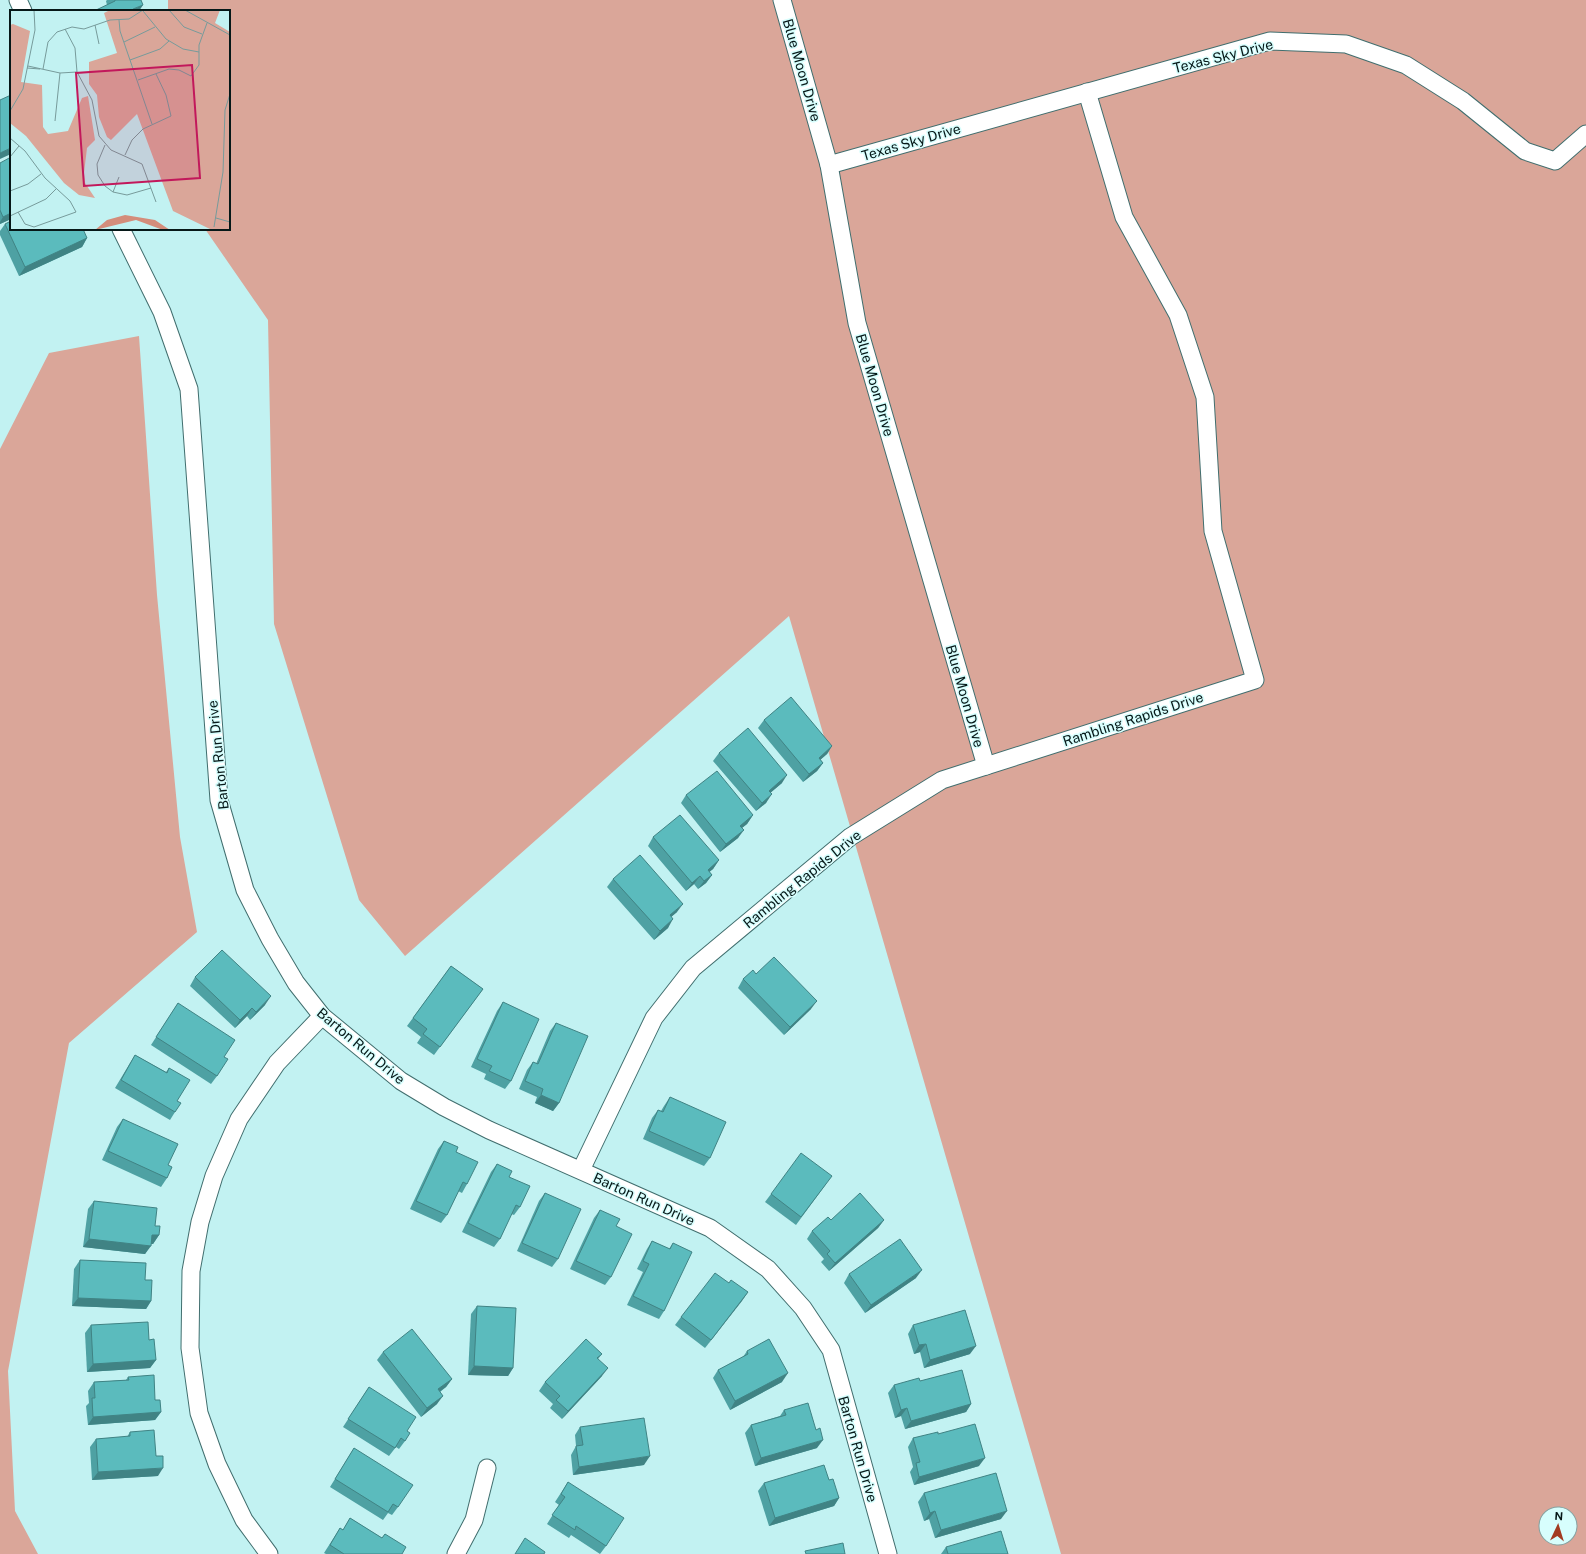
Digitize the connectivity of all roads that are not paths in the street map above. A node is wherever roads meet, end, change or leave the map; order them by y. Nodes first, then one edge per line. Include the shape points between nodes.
1 (18, 0) edge
2 (782, 0) edge
3 (23, 10) edge
4 (1087, 92) junction
5 (1586, 134) edge
6 (829, 165) junction
7 (121, 230) edge
8 (986, 766) junction
9 (322, 1016) junction
10 (581, 1170) junction
11 (487, 1468) dead end
12 (268, 1554) edge
13 (456, 1554) edge
14 (888, 1554) edge

1 - 3 street
2 - 6 street, Blue Moon Drive
4 - 5 street, Texas Sky Drive via 1270,41 1346,44 1406,66 1463,101 1525,151 1555,161
4 - 6 street, Texas Sky Drive
4 - 8 street, Rambling Rapids Drive via 1124,217 1178,315 1204,397 1213,531 1255,680
6 - 8 street, Blue Moon Drive via 857,323
7 - 9 street, Barton Run Drive via 162,312 189,389 219,800 245,890 296,983
8 - 10 street, Rambling Rapids Drive via 942,780 850,837 693,968 654,1018
9 - 10 street, Barton Run Drive via 401,1081 444,1107 489,1130
9 - 12 street via 277,1063 239,1119 214,1176 200,1222 191,1271 190,1348 199,1413 216,1464 244,1520
10 - 14 street, Barton Run Drive via 710,1228 768,1269 803,1308 831,1350
11 - 13 street via 474,1520

